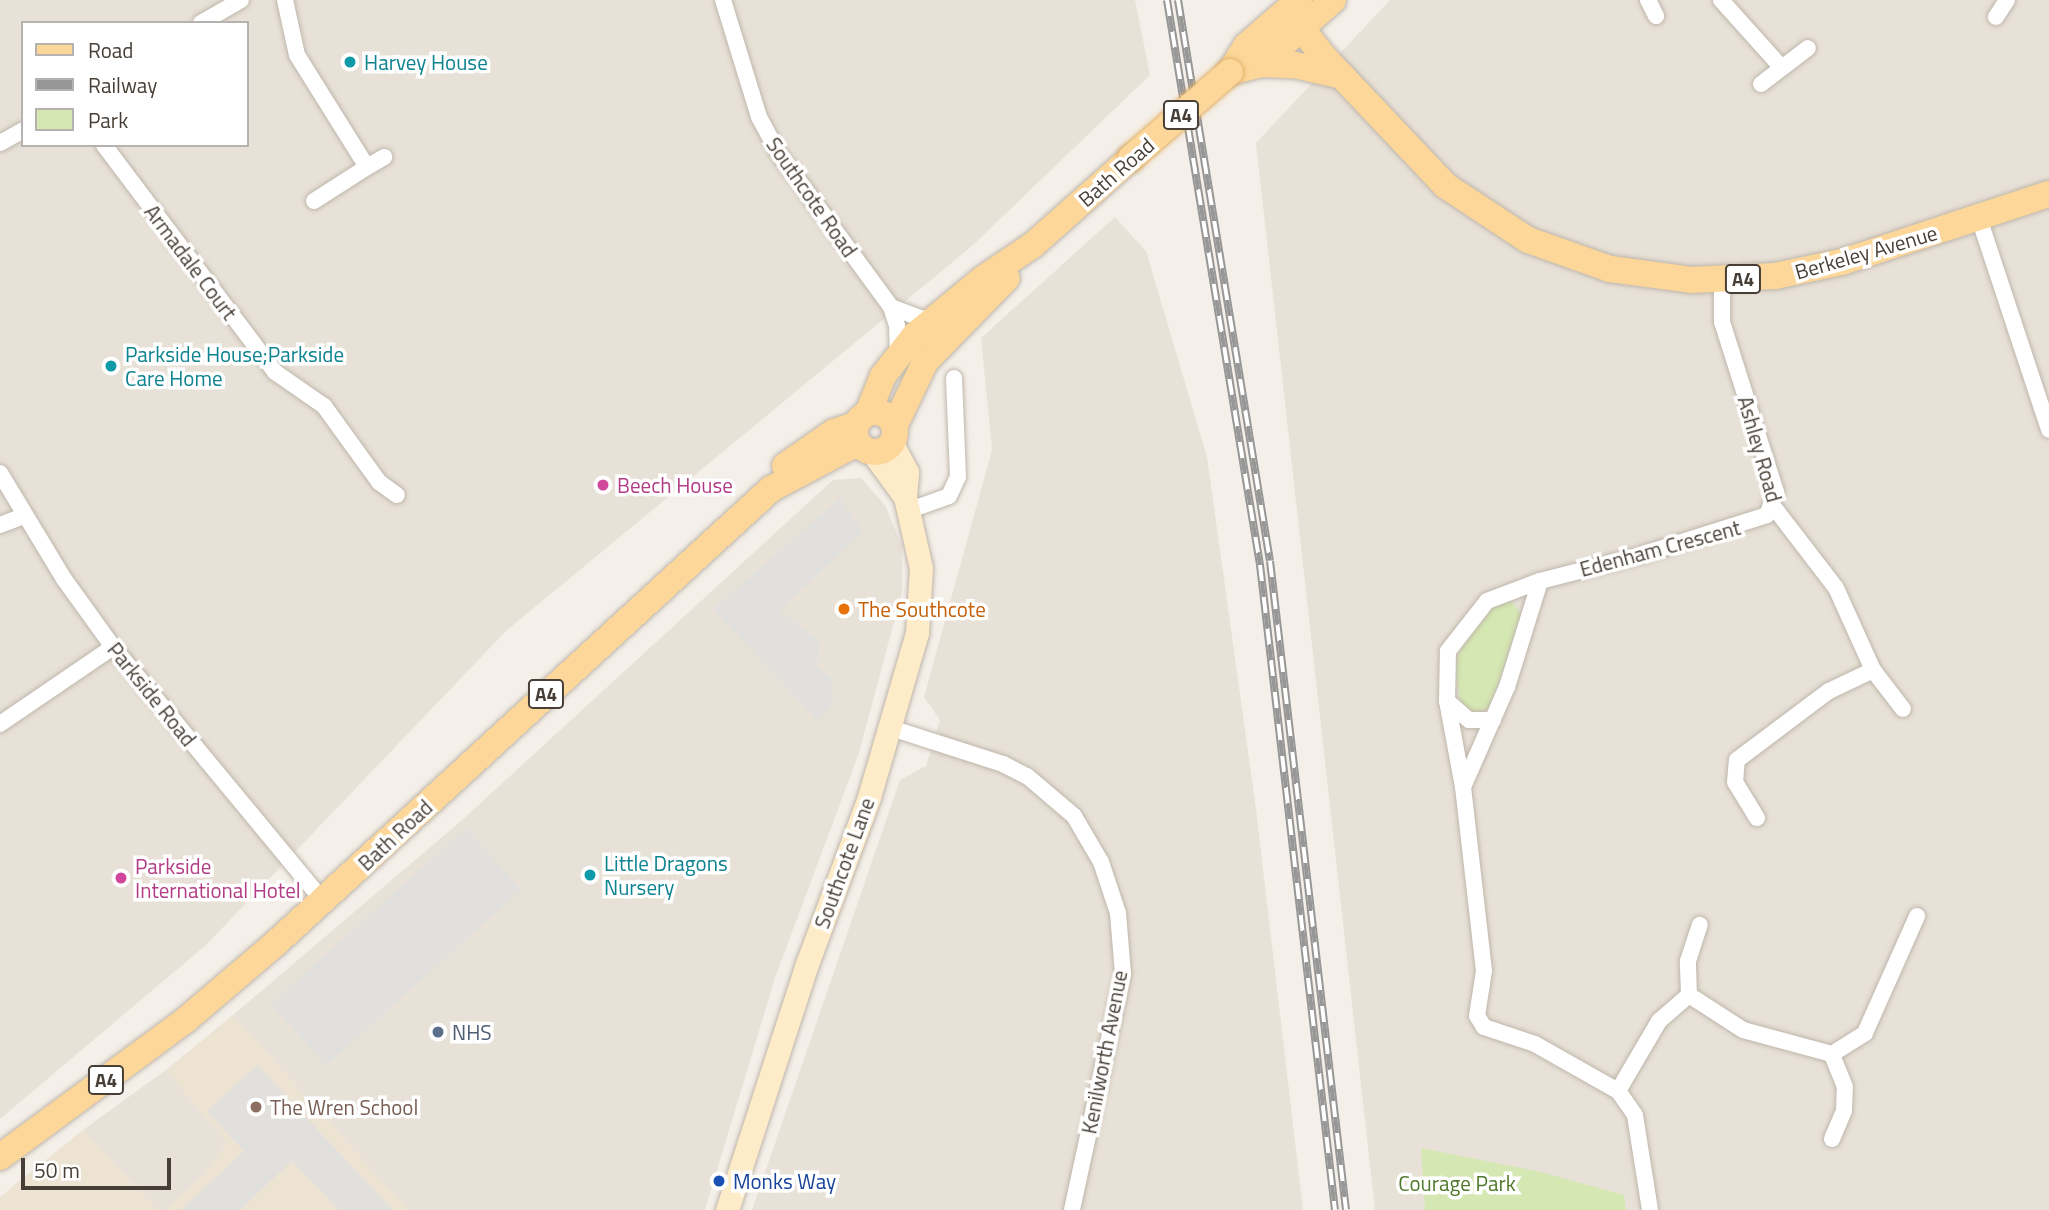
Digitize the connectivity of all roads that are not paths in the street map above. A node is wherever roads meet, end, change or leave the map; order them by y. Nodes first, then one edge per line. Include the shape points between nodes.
1 (241, 0) edge
2 (285, 0) edge
3 (723, 0) edge
4 (1648, 0) edge
5 (1721, 0) edge
6 (2007, 0) edge
7 (1309, 10) edge
8 (1656, 16) dead end
9 (1996, 17) dead end
10 (204, 21) edge
11 (1808, 48) dead end
12 (1254, 55) junction
13 (1782, 68) junction
14 (1761, 84) dead end
15 (1353, 86) junction
16 (21, 131) edge
17 (0, 143) edge
18 (106, 147) edge
19 (384, 157) dead end
20 (368, 167) junction
21 (2049, 194) edge
22 (314, 201) dead end
23 (1979, 218) junction
24 (1033, 245) junction
25 (1723, 280) junction
26 (891, 307) junction
27 (936, 316) junction
28 (898, 356) junction
29 (954, 378) dead end
30 (2049, 430) edge
31 (873, 434) junction
32 (0, 473) edge
33 (397, 495) dead end
34 (908, 503) junction
35 (1773, 506) junction
36 (24, 516) junction
37 (0, 525) edge
38 (1540, 580) junction
39 (113, 647) junction
40 (1873, 670) junction
41 (1447, 701) junction
42 (1903, 709) dead end
43 (1493, 720) junction
44 (0, 724) edge
45 (891, 728) junction
46 (1463, 787) junction
47 (1757, 818) dead end
48 (323, 901) junction
49 (1917, 916) dead end
50 (1700, 925) dead end
51 (1689, 995) junction
52 (1832, 1054) junction
53 (1618, 1091) junction
54 (1832, 1139) dead end
55 (0, 1157) edge
56 (726, 1210) edge
57 (1072, 1210) edge
58 (1650, 1210) edge

1 - 10 street
2 - 20 street via 297,55
3 - 26 street, Southcote Road via 747,89 774,145
4 - 8 street
5 - 13 street
6 - 9 street
7 - 12 main road, Bath Road / A4
7 - 15 main road, Berkeley Avenue / A4
11 - 13 street
12 - 15 main road, A4
12 - 24 main road, Bath Road / A4, bridge
13 - 14 street
15 - 25 main road, Berkeley Avenue / A4 via 1446,186 1528,240 1611,269 1659,278
16 - 17 street
18 - 33 street, Armadale Court via 275,372 324,406 379,482
19 - 20 street
20 - 22 street
21 - 23 main road, Berkeley Avenue / A4
23 - 25 main road, Berkeley Avenue / A4 via 1807,271
23 - 30 street
24 - 27 main road, Bath Road / A4
24 - 31 main road, Bath Road / A4 via 925,362
25 - 35 street, Ashley Road via 1722,322 1776,492
26 - 27 street via 922,319
26 - 28 street, Southcote Road
27 - 28 main road, Bath Road / A4
28 - 31 main road, Bath Road / A4 via 872,396
29 - 34 street via 958,477 949,496
31 - 34 street, Southcote Lane via 907,472
31 - 48 main road, Bath Road / A4 via 771,489
32 - 36 street, Parkside Road
34 - 45 street, Southcote Lane via 922,596
35 - 38 street, Edenham Crescent via 1756,522
35 - 40 street, Ashley Road via 1836,588
36 - 37 street
36 - 39 street, Parkside Road
38 - 41 street, Edenham Crescent via 1488,601 1471,619 1448,651
38 - 43 street
39 - 44 street
39 - 48 street, Parkside Road
40 - 42 street, Ashley Road
40 - 47 street via 1829,691 1737,760 1735,782
41 - 43 street via 1469,720
41 - 46 street, Edenham Crescent
43 - 46 street
45 - 56 street, Southcote Lane via 762,1094
45 - 57 street, Kenilworth Avenue via 1027,776 1074,816 1101,862 1118,913 1123,974
46 - 53 street, Edenham Crescent via 1484,971 1477,1016 1484,1027 1535,1044
48 - 55 main road, Bath Road / A4 via 187,1019
49 - 52 street via 1865,1033
50 - 51 street via 1688,961
51 - 52 street via 1744,1030
51 - 53 street via 1659,1021
52 - 54 street via 1844,1087 1844,1111
53 - 58 street, Edenham Crescent via 1635,1115

